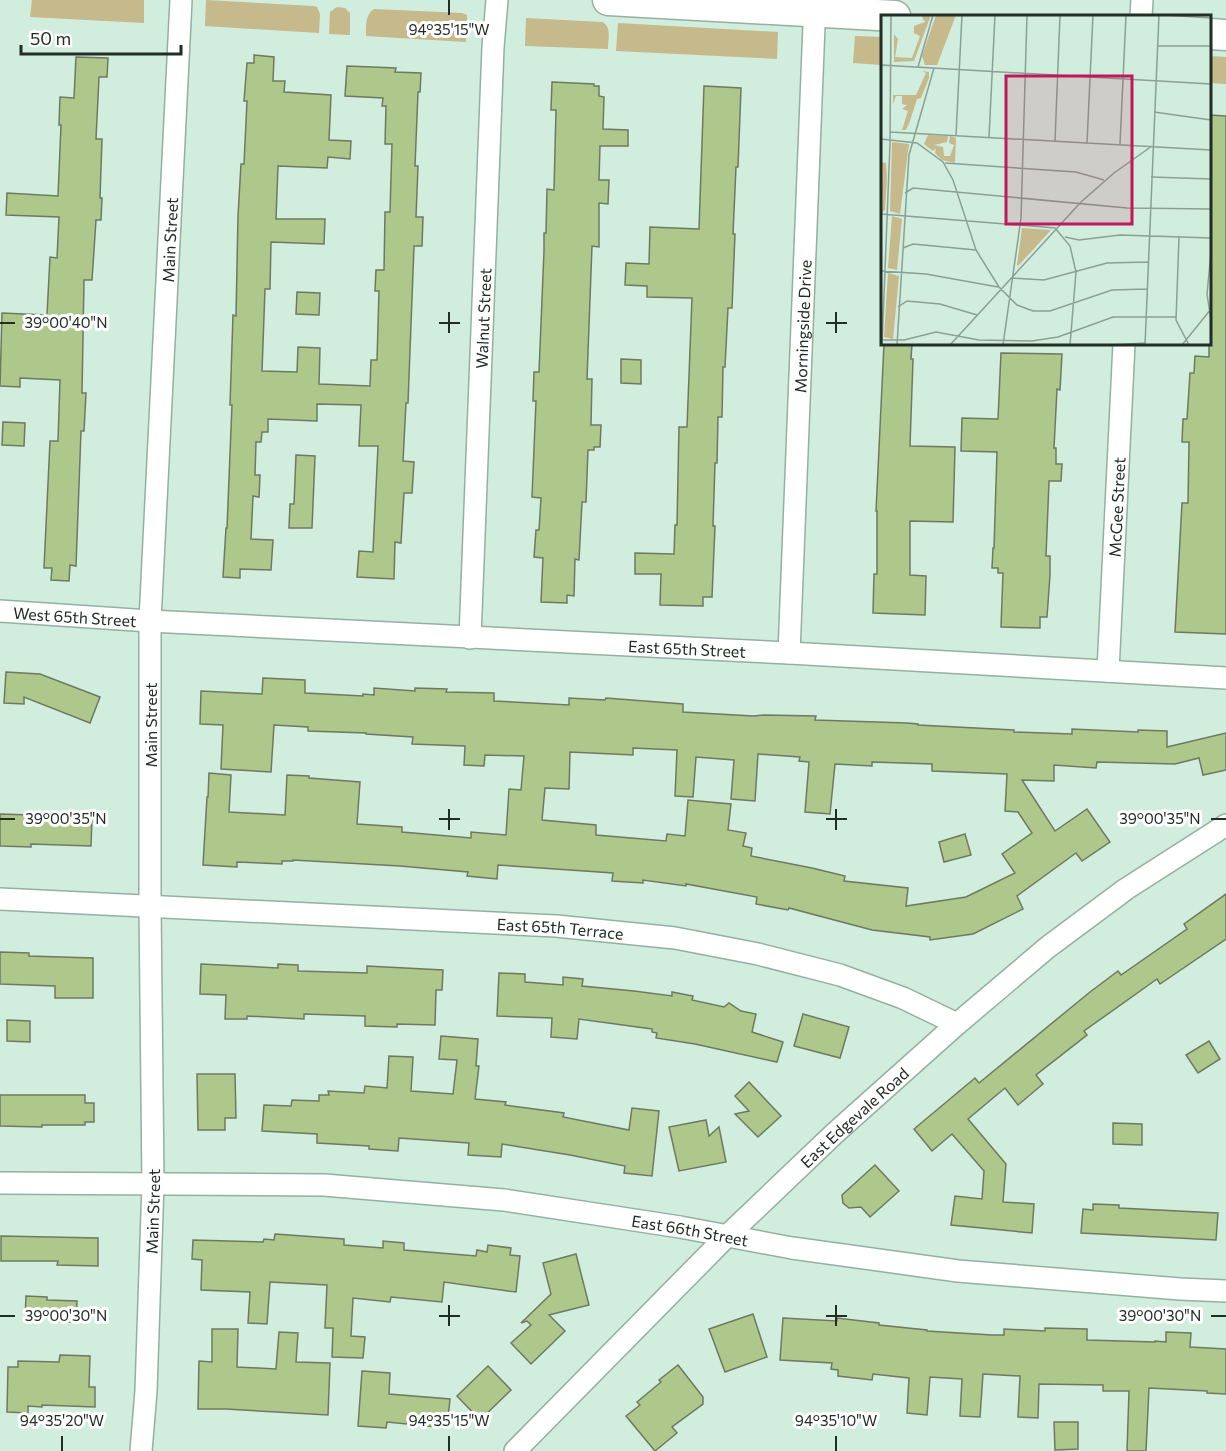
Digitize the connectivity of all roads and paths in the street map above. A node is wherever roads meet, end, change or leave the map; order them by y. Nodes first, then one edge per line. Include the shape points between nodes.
1 (181, 0) edge
2 (497, 0) edge
3 (608, 0) edge
4 (1142, 0) edge
5 (814, 6) edge
6 (887, 15) edge
7 (1141, 15) edge
8 (1211, 34) edge
9 (1226, 35) edge
10 (1124, 345) edge
11 (0, 611) edge
12 (150, 621) junction
13 (470, 638) junction
14 (789, 653) junction
15 (1108, 671) junction
16 (1226, 678) edge
17 (1226, 825) edge
18 (0, 899) edge
19 (150, 906) junction
20 (957, 1024) junction
21 (0, 1183) edge
22 (153, 1183) junction
23 (727, 1236) junction
24 (1226, 1291) edge
25 (141, 1451) edge
26 (515, 1451) edge

1 - 12 street, Main Street
2 - 13 street, Walnut Street
3 - 5 main road
4 - 7 street
5 - 6 main road
5 - 14 street, Morningside Drive
8 - 9 main road
10 - 15 street, McGee Street
11 - 12 street, West 65th Street
12 - 13 street, East 65th Street
12 - 19 street, Main Street
13 - 14 street, East 65th Street
14 - 15 street, East 65th Street
15 - 16 street, East 65th Street
17 - 20 street, East Edgevale Road via 1126,889 1048,947
18 - 19 street, East 65th Terrace
19 - 20 street, East 65th Terrace via 556,927 675,938 840,975 903,998
19 - 22 street, Main Street
20 - 23 street, East Edgevale Road
21 - 22 street, East 66th Street
22 - 23 street, East 66th Street via 324,1185 504,1200
22 - 25 street, Main Street
23 - 24 street, East 66th Street via 958,1271
23 - 26 street, East Edgevale Road

